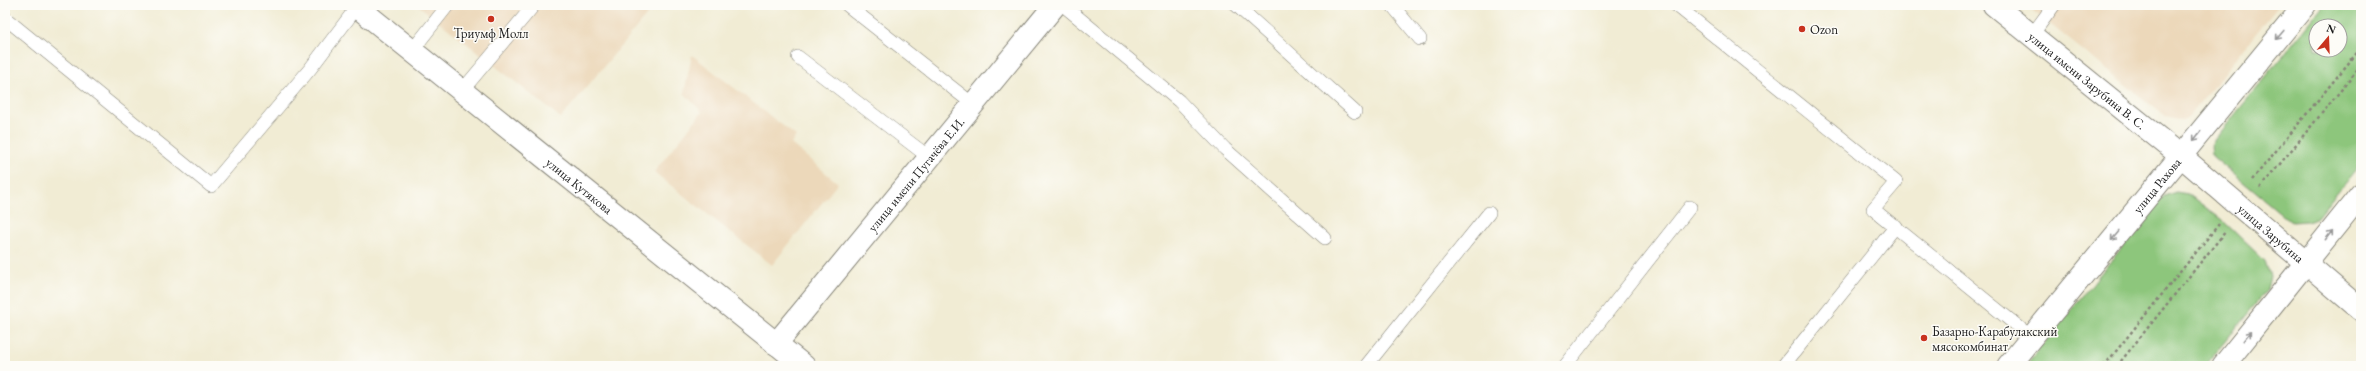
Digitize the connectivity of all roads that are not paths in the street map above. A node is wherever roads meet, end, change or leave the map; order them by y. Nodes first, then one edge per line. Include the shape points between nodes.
1 (448, 5) edge
2 (534, 5) edge
3 (847, 5) edge
4 (1055, 5) edge
5 (1063, 5) edge
6 (1236, 5) edge
7 (1392, 5) edge
8 (1676, 5) edge
9 (1994, 5) edge
10 (2054, 5) edge
11 (2305, 5) edge
12 (356, 6) edge
13 (5, 18) edge
14 (2032, 35) junction
15 (1420, 39) dead end
16 (412, 52) junction
17 (798, 57) dead end
18 (461, 92) junction
19 (974, 105) junction
20 (1355, 112) dead end
21 (2181, 156) junction
22 (930, 158) junction
23 (2361, 194) edge
24 (1690, 207) dead end
25 (1489, 213) dead end
26 (1896, 226) junction
27 (1324, 238) dead end
28 (2306, 264) junction
29 (2361, 310) edge
30 (2031, 337) junction
31 (776, 344) junction
32 (804, 366) edge
33 (1366, 366) edge
34 (1565, 366) edge
35 (1784, 366) edge
36 (2008, 366) edge
37 (2223, 366) edge

1 - 16 lane
2 - 18 lane
3 - 19 lane
4 - 19 street, улица имени Пугачёва Е.И.
5 - 27 lane via 1179,101 1225,149
6 - 20 lane
7 - 15 lane
8 - 26 lane via 1896,182 1873,209
9 - 14 street, улица имени Зарубина В. С.
10 - 14 lane
11 -> 21 street, улица Рахова
12 - 13 lane via 310,69 211,186
12 - 16 street, улица Кутякова
14 - 21 street, улица имени Зарубина В. С.
16 - 18 street, улица Кутякова
17 - 22 lane
18 - 31 street, улица Кутякова
19 - 22 street, улица имени Пугачёва Е.И.
21 - 28 street, улица Зарубина
21 -> 30 street, улица Рахова
22 - 31 street, улица имени Пугачёва Е.И.
28 -> 23 street
24 - 34 lane
25 - 33 lane
26 - 30 lane
26 - 35 lane
28 - 29 street, улица Зарубина
37 -> 28 street
30 - 36 street, улица Рахова
31 - 32 street, улица Кутякова

